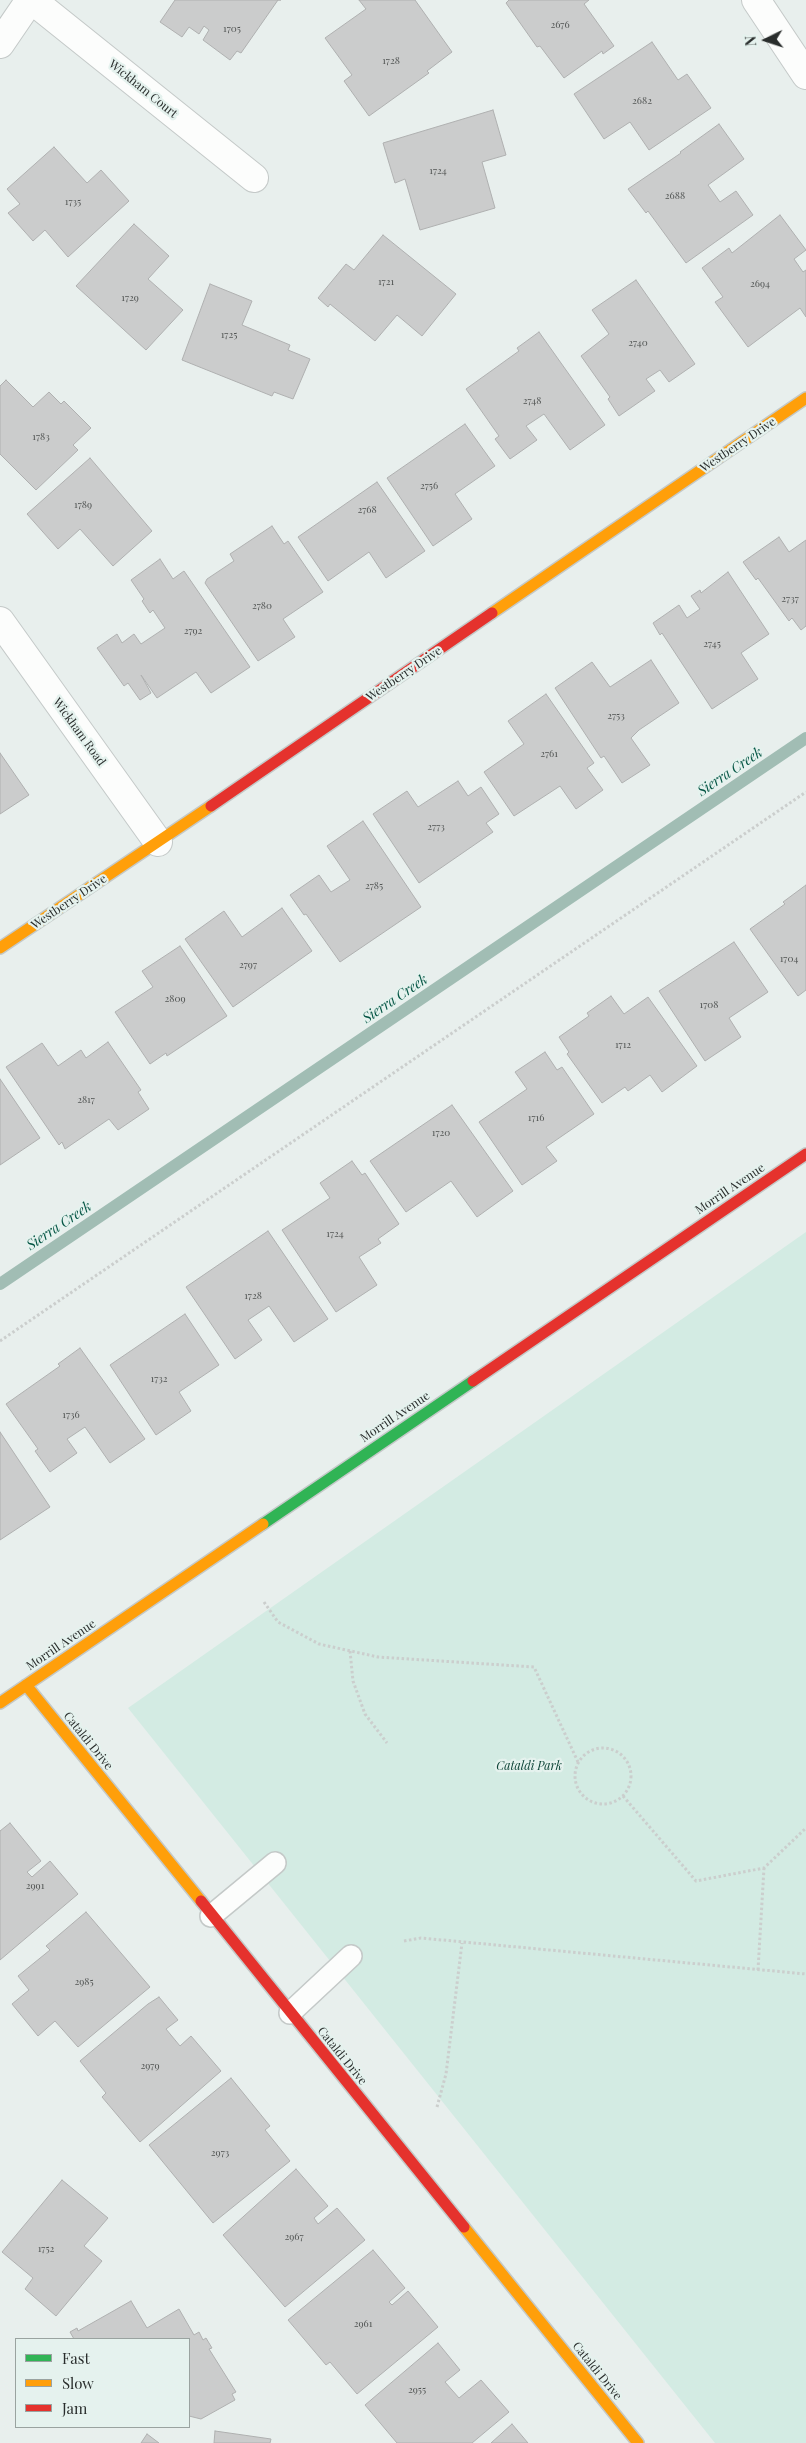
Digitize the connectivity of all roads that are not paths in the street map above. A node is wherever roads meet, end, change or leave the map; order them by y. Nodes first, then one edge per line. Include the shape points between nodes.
1 (31, 0) edge
2 (756, 0) edge
3 (0, 44) edge
4 (806, 75) edge
5 (254, 178) dead end
6 (806, 398) edge
7 (0, 621) edge
8 (158, 842) junction
9 (0, 948) edge
10 (806, 1154) edge
11 (26, 1685) junction
12 (0, 1703) edge
13 (275, 1863) dead end
14 (211, 1916) junction
15 (351, 1956) dead end
16 (290, 2013) junction
17 (638, 2443) edge

1 - 3 street
1 - 5 street, Wickham Court
2 - 4 street
6 - 8 street, Westberry Drive
7 - 8 street, Wickham Road
8 - 9 street, Westberry Drive
10 - 11 street, Morrill Avenue
11 - 12 street, Morrill Avenue
11 - 14 street, Cataldi Drive
13 - 14 lane
14 - 16 street, Cataldi Drive
15 - 16 lane
16 - 17 street, Cataldi Drive

